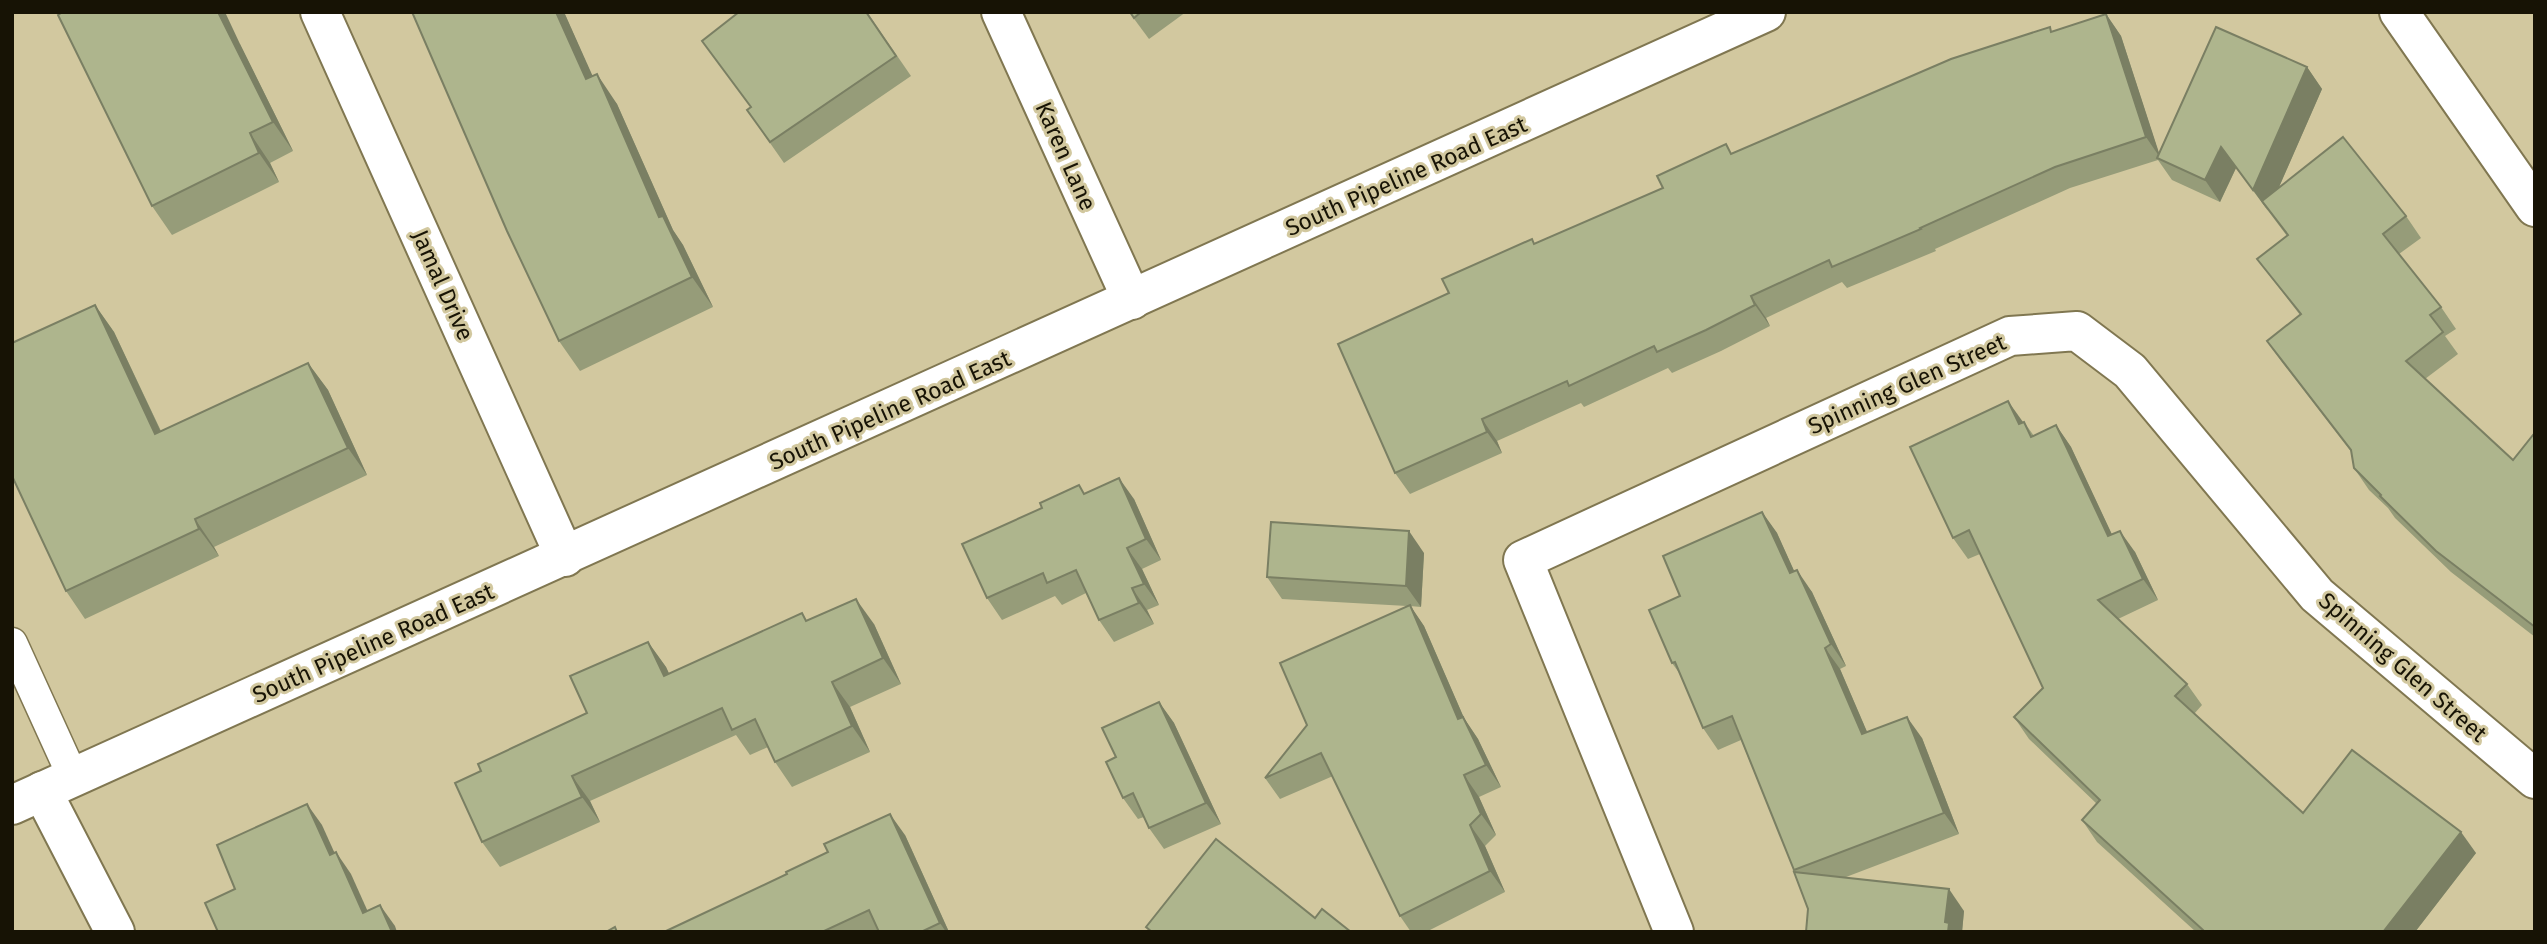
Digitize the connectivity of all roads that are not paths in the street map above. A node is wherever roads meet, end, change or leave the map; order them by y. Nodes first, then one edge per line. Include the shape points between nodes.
1 (320, 12) edge
2 (1001, 12) edge
3 (1766, 12) edge
4 (2399, 12) edge
5 (2535, 207) edge
6 (1132, 300) junction
7 (565, 557) junction
8 (12, 643) edge
9 (2535, 779) edge
10 (42, 791) edge
11 (115, 932) edge
12 (1674, 932) edge

1 - 7 street, Jamal Drive
2 - 6 street, Karen Lane
3 - 6 street, South Pipeline Road East
4 - 5 street
6 - 7 street, South Pipeline Road East
7 - 10 street, South Pipeline Road East
8 - 10 lane
9 - 12 street, Spinning Glen Street via 2317,595 2130,371 2077,331 2010,336 1523,559
10 - 11 street

